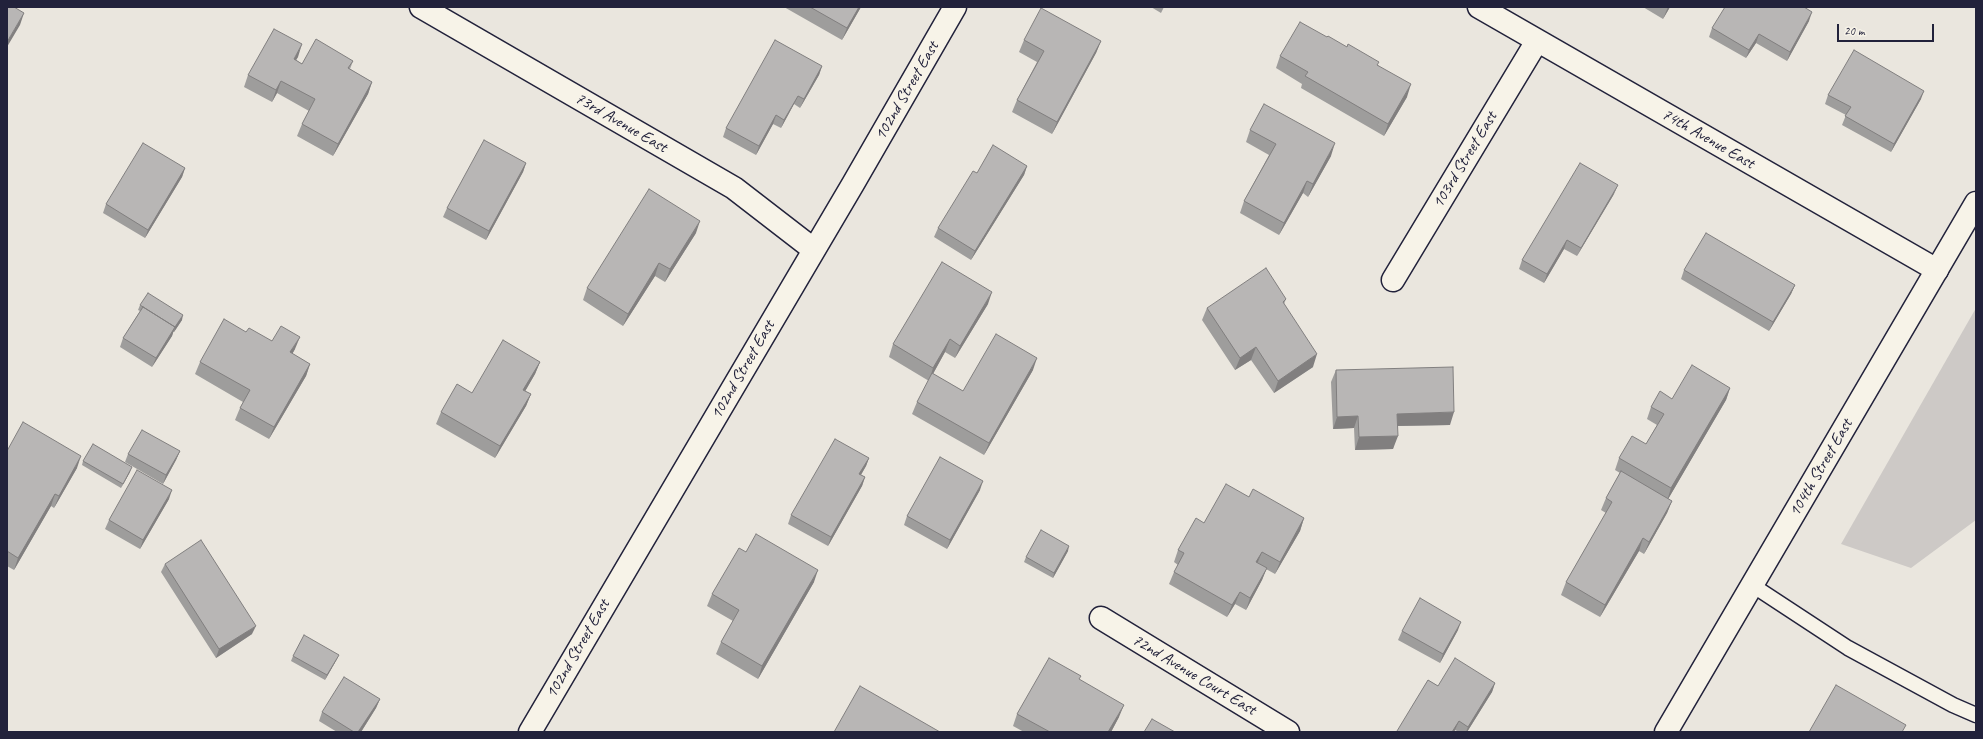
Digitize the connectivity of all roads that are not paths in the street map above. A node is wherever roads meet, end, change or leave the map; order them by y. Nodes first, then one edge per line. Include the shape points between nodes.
1 (421, 7) edge
2 (955, 7) edge
3 (1479, 7) edge
4 (1537, 40) junction
5 (1976, 203) edge
6 (814, 249) junction
7 (1937, 270) junction
8 (1393, 280) dead end
9 (1752, 585) junction
10 (1101, 618) dead end
11 (1976, 715) edge
12 (530, 732) edge
13 (1288, 732) edge
14 (1666, 732) edge

1 - 6 street, 73rd Avenue East via 734,188
2 - 6 street, 102nd Street East
3 - 4 street, 74th Avenue East
4 - 7 street, 74th Avenue East
4 - 8 street, 103rd Street East
5 - 7 street, 104th Street East
6 - 12 street, 102nd Street East
7 - 9 street, 104th Street East
9 - 11 lane via 1848,648 1953,706
9 - 14 street, 104th Street East
10 - 13 street, 72nd Avenue Court East

